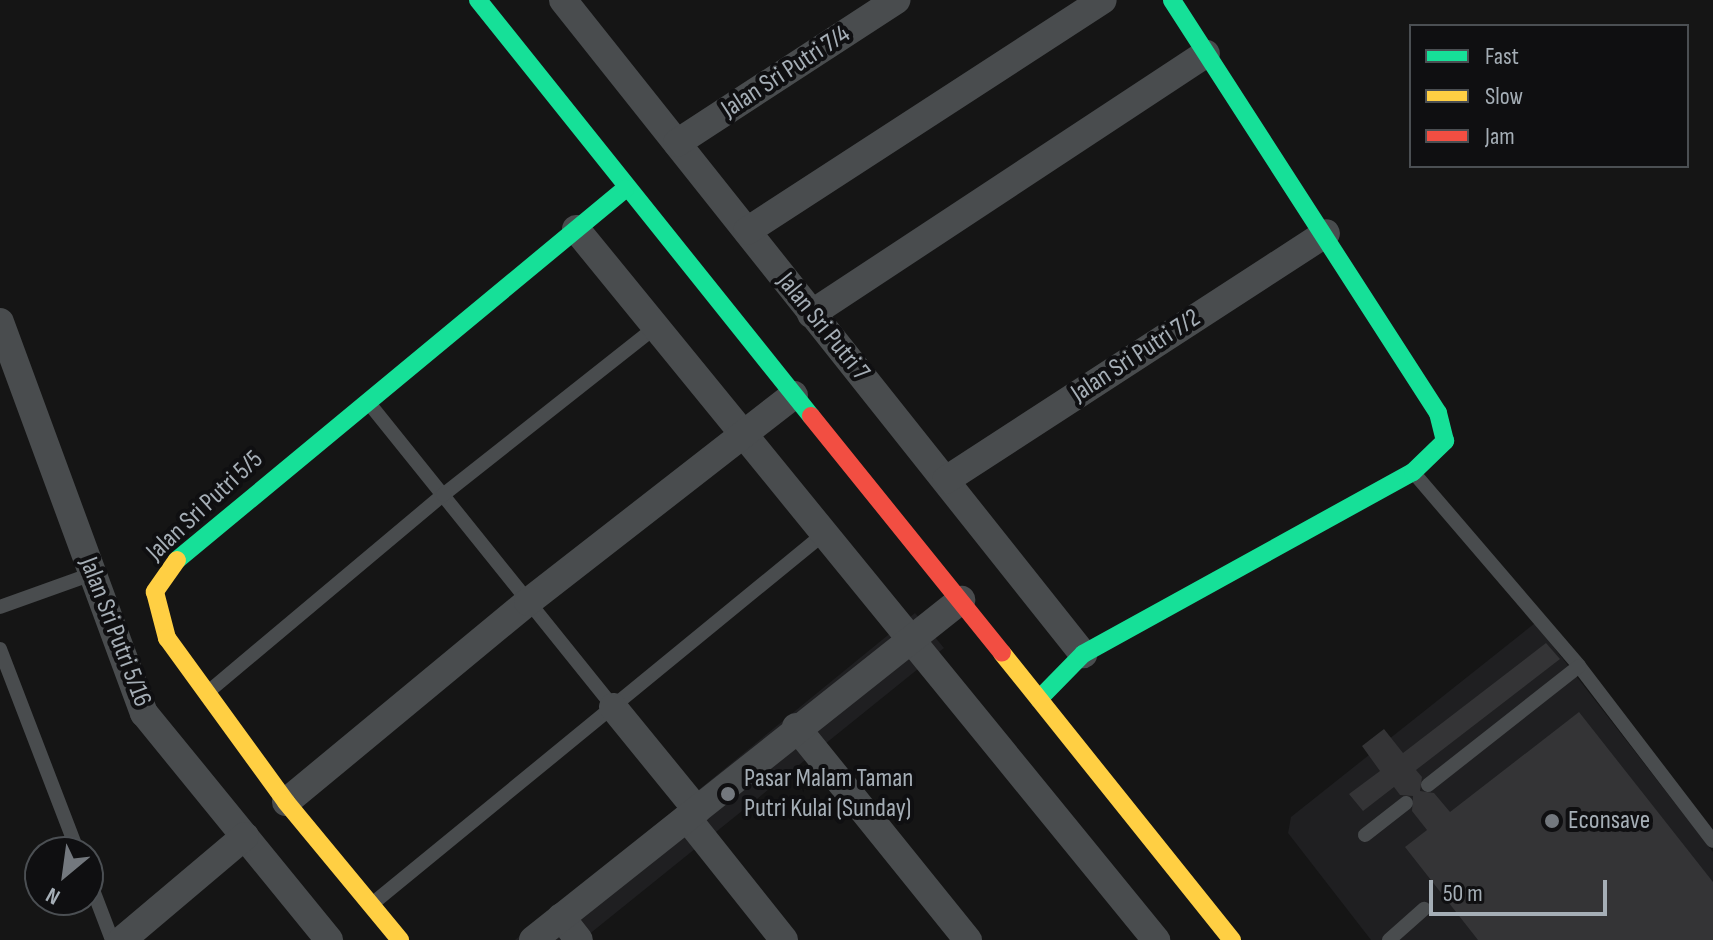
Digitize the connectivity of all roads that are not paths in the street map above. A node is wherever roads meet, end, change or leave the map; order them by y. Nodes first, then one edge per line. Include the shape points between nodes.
1 (478, 0) edge
2 (563, 0) edge
3 (896, 0) edge
4 (1103, 0) edge
5 (1172, 0) edge
6 (1206, 54) junction
7 (677, 143) junction
8 (625, 189) junction
9 (576, 229) junction
10 (747, 231) junction
11 (1326, 233) junction
12 (811, 314) junction
13 (657, 326) junction
14 (1, 329) edge
15 (794, 395) junction
16 (368, 402) junction
17 (747, 433) junction
18 (1413, 472) junction
19 (946, 480) junction
20 (443, 495) junction
21 (827, 531) junction
22 (92, 574) junction
23 (961, 600) junction
24 (528, 602) junction
25 (0, 607) edge
26 (913, 638) junction
27 (0, 649) edge
28 (1083, 654) junction
29 (1579, 666) junction
30 (207, 693) junction
31 (1039, 699) junction
32 (613, 707) junction
33 (796, 727) junction
34 (1428, 785) dead end
35 (286, 802) junction
36 (1406, 803) dead end
37 (692, 814) junction
38 (1365, 835) dead end
39 (72, 836) edge
40 (245, 836) junction
41 (1713, 841) edge
42 (371, 905) junction
43 (1424, 909) dead end
44 (103, 916) edge
45 (561, 917) junction
46 (112, 940) edge
47 (122, 940) edge
48 (329, 940) edge
49 (400, 940) edge
50 (533, 940) edge
51 (579, 940) edge
52 (784, 940) edge
53 (968, 940) edge
54 (1156, 940) edge
55 (1232, 940) edge
56 (1389, 940) edge

1 - 8 street
2 - 7 street, Jalan Sri Putri 7
3 - 7 street, Jalan Sri Putri 7/4
4 - 10 street
5 - 6 street
6 - 11 street
6 - 12 street
7 - 10 street, Jalan Sri Putri 7
8 - 9 street, Jalan Sri Putri 5/5
8 - 15 street
9 - 13 street
9 - 16 street, Jalan Sri Putri 5/5
10 - 12 street, Jalan Sri Putri 7
11 - 18 street via 1445,425 1445,441 1437,454
11 - 19 street, Jalan Sri Putri 7/2
12 - 19 street, Jalan Sri Putri 7
13 - 17 street
13 - 20 lane
14 - 22 street, Jalan Sri Putri 5/16
15 - 17 street
15 - 23 street
16 - 20 lane
16 - 30 street, Jalan Sri Putri 5/5 via 277,473 161,578 155,592 167,638
17 - 21 street
17 - 24 street
18 - 28 street
18 - 29 lane
19 - 28 street, Jalan Sri Putri 7
20 - 24 lane
20 - 30 lane
21 - 26 street
21 - 32 lane
22 - 25 lane
22 - 40 street, Jalan Sri Putri 5/16 via 144,713
23 - 26 street
23 - 31 street
24 - 32 lane
24 - 35 street
26 - 33 street
26 - 54 street
27 - 39 lane
28 - 31 street
29 - 34 lane
29 - 41 lane
30 - 35 street, Jalan Sri Putri 5/5
31 - 55 street
32 - 37 street
32 - 42 lane
33 - 37 street
33 - 53 street
35 - 42 street, Jalan Sri Putri 5/5
36 - 38 lane
37 - 45 street
37 - 52 street
40 - 47 street
40 - 48 street, Jalan Sri Putri 5/16
42 - 49 street, Jalan Sri Putri 5/5
43 - 56 lane
44 - 46 lane
45 - 50 street
45 - 51 street

